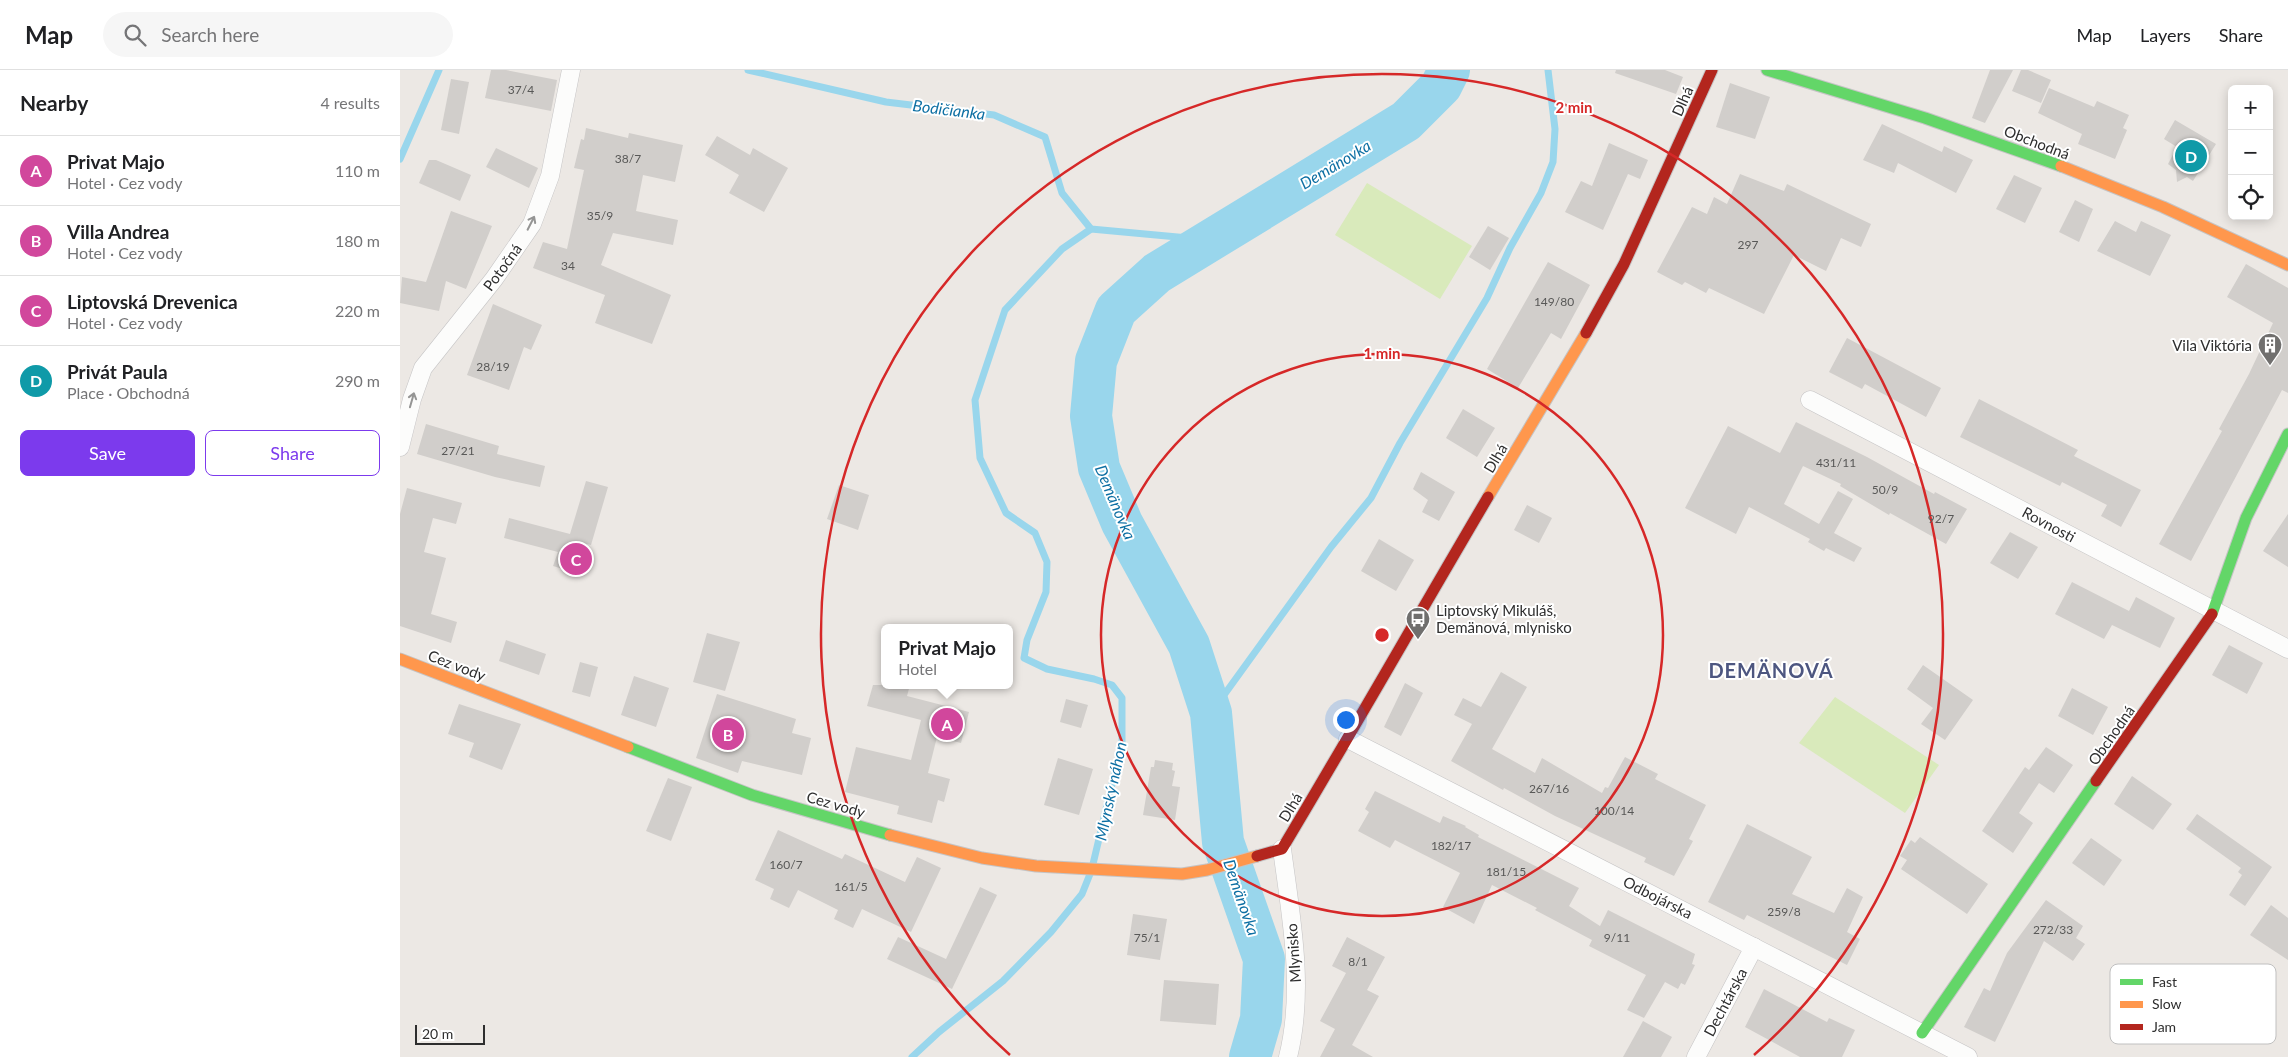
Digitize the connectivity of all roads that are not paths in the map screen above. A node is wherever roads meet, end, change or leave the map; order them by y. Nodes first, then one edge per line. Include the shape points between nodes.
1 (571, 70) edge
2 (1712, 70) edge
3 (1767, 70) edge
4 (2288, 265) edge
5 (1810, 400) dead end
6 (2288, 434) edge
7 (400, 447) edge
8 (2214, 611) junction
9 (2288, 649) edge
10 (400, 659) edge
11 (1348, 739) junction
12 (1282, 849) junction
13 (1754, 947) junction
14 (1922, 1033) junction
15 (1288, 1057) edge
16 (1696, 1057) edge
17 (1968, 1057) edge

7 -> 1 street, Potočná via 423,368 494,280 532,224 550,176
2 - 11 street, Dlhá via 1624,264 1598,313
3 - 4 street, Obchodná via 1926,118 2026,153 2207,225
5 - 8 street, Rovnosti
6 - 8 street, Obchodná via 2246,518
8 - 9 street, Rovnosti
8 - 14 street, Obchodná
10 - 12 street, Cez vody via 752,794 914,842 982,858 1012,864 1182,874
11 - 12 street, Dlhá
11 - 13 street, Odbojárska
12 - 15 street, Mlynisko via 1296,984
13 - 14 street, Odbojárska
13 - 16 street, Dechtárska
14 - 17 street, Odbojárska

